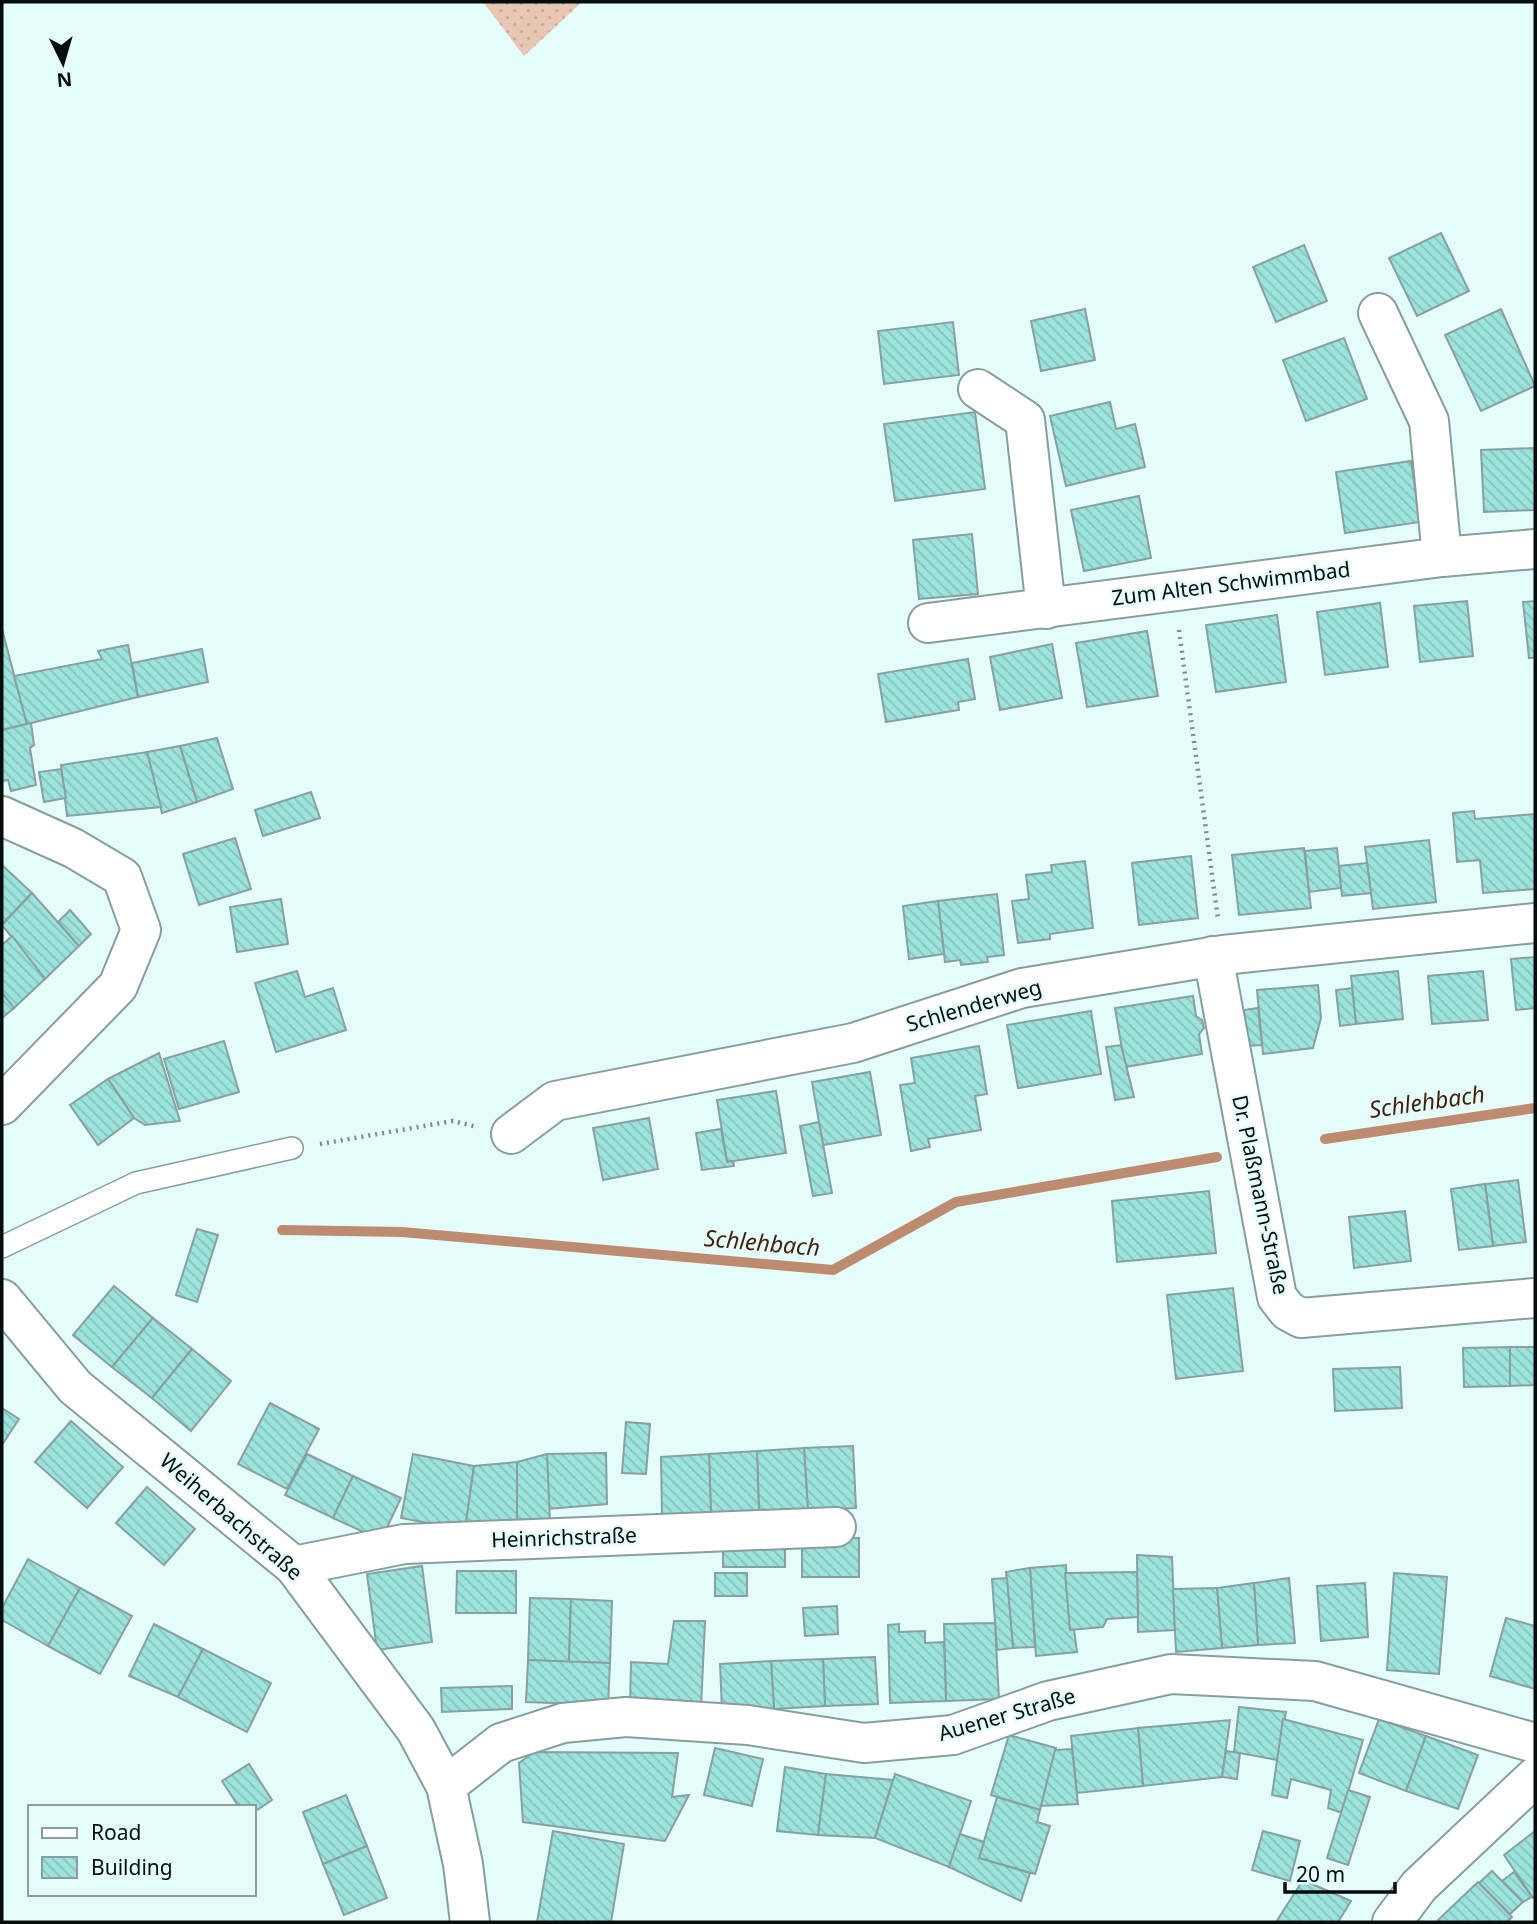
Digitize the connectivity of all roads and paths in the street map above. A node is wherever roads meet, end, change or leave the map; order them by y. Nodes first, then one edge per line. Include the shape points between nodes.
1 (1378, 313) dead end
2 (978, 389) dead end
3 (1535, 549) edge
4 (1442, 557) junction
5 (1174, 591) junction
6 (1046, 609) junction
7 (928, 623) dead end
8 (2, 816) edge
9 (1535, 923) edge
10 (1218, 956) junction
11 (2, 1105) edge
12 (431, 1125) dead end
13 (511, 1134) dead end
14 (292, 1148) joint
15 (2, 1247) edge
16 (1535, 1298) edge
17 (2, 1299) edge
18 (836, 1527) dead end
19 (294, 1566) junction
20 (1535, 1744) edge
21 (1535, 1777) edge
22 (446, 1786) junction
23 (470, 1922) edge
24 (1392, 1922) edge

1 - 4 street via 1429,421
2 - 6 street via 1026,419
3 - 4 street, Zum Alten Schwimmbad
4 - 5 street, Zum Alten Schwimmbad
5 - 6 street, Zum Alten Schwimmbad
5 - 10 path
6 - 7 street, Zum Alten Schwimmbad
8 - 11 street via 73,848 122,877 141,930 118,986
9 - 10 street, Schlenderweg
10 - 13 street, Schlenderweg via 1022,988 853,1042 555,1101
10 - 16 street, Dr. Plaßmann-Straße via 1277,1297 1288,1311 1301,1318
12 - 14 path
14 - 15 lane via 136,1183
17 - 19 street, Weiherbachstraße via 75,1387
18 - 19 street, Heinrichstraße via 404,1544
19 - 22 street, Weiherbachstraße via 416,1730
20 - 22 street, Auener Straße via 1315,1681 1171,1674 1048,1700 953,1735 864,1742 748,1725 626,1717 563,1723 501,1743
21 - 24 street via 1419,1886
22 - 23 street, Weiherbachstraße

